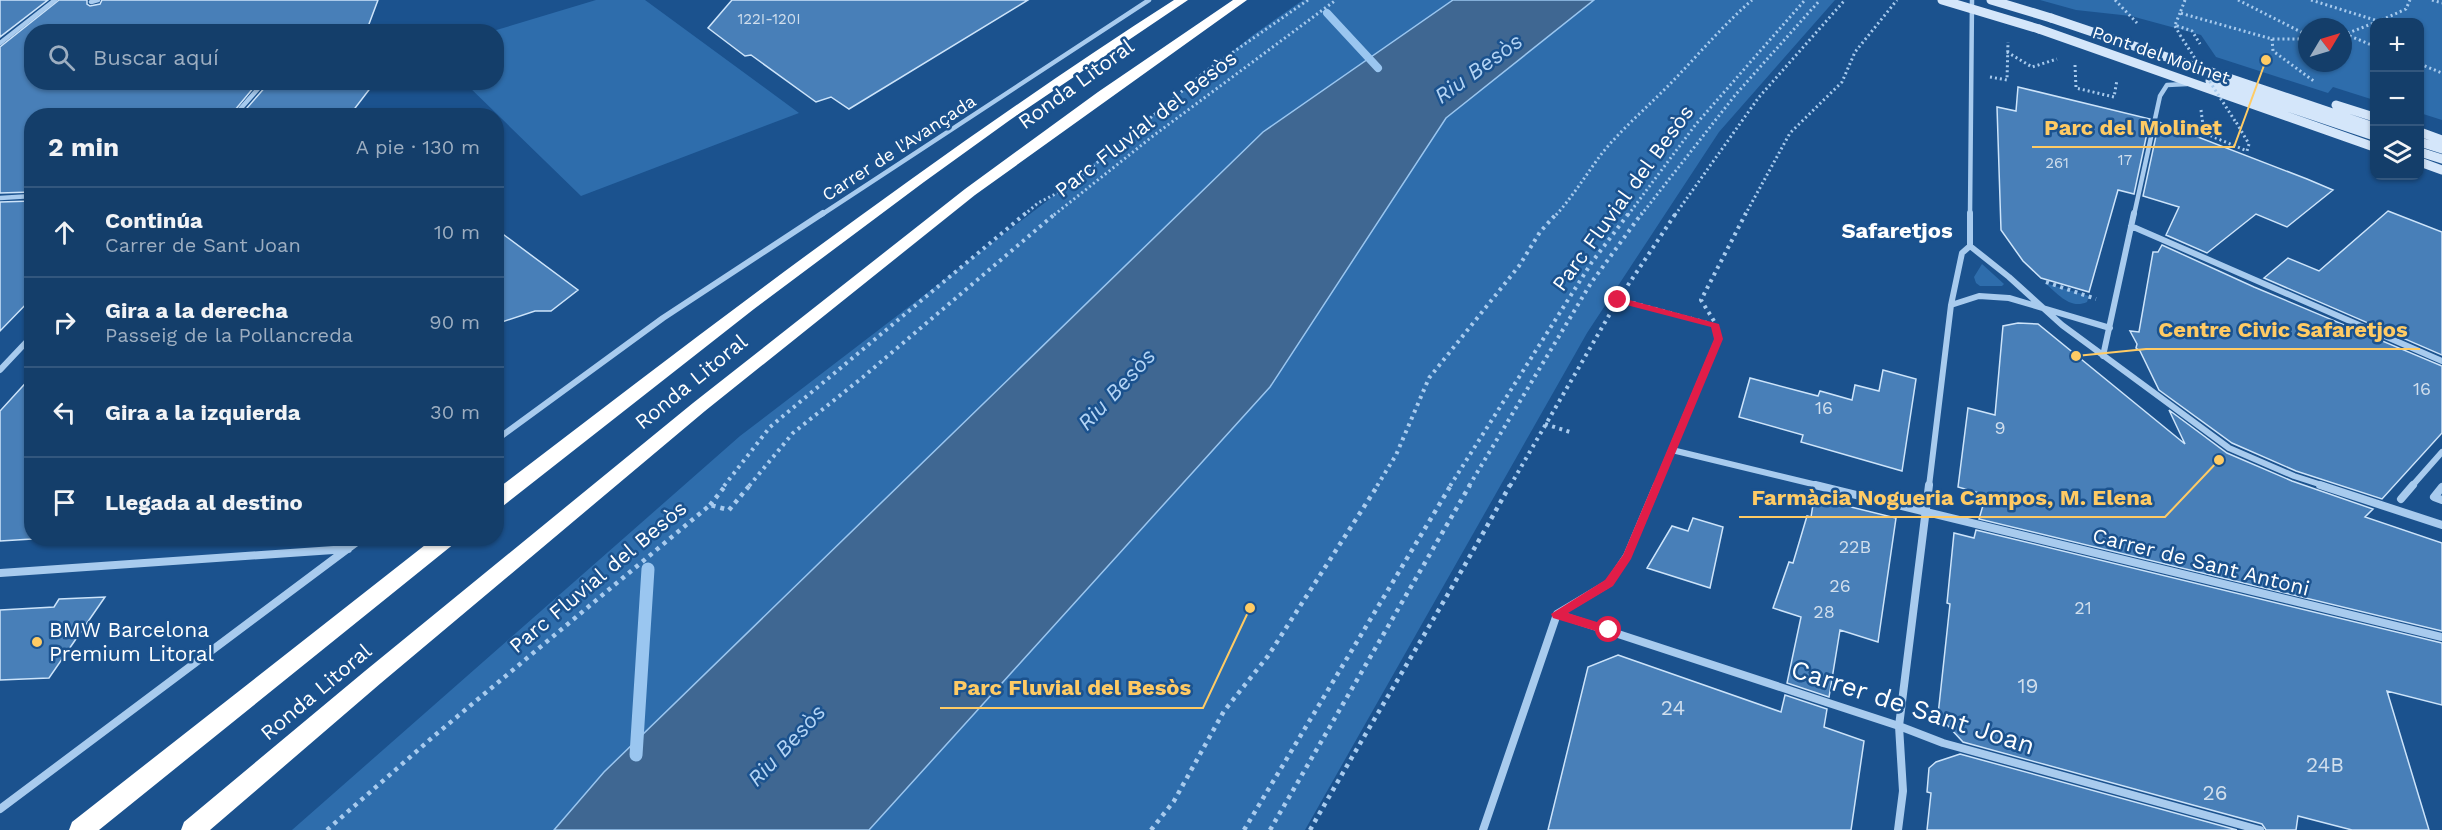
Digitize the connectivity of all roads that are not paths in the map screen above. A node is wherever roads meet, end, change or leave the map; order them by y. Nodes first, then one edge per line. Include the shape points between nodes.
1 (55, 0) edge
2 (98, 0) edge
3 (1149, 0) edge
4 (1182, 0) edge
5 (1241, 0) edge
6 (1942, 0) edge
7 (1972, 0) edge
8 (1991, 0) edge
9 (91, 2) dead end
10 (2050, 18) junction
11 (24, 24) edge
12 (24, 24) edge
13 (2039, 29) junction
14 (0, 43) edge
15 (2195, 84) junction
16 (257, 90) edge
17 (241, 108) edge
18 (2370, 116) edge
19 (2371, 126) edge
20 (2424, 133) edge
21 (2370, 135) edge
22 (2442, 140) edge
23 (2424, 143) edge
24 (2370, 146) edge
25 (2442, 149) edge
26 (2424, 153) edge
27 (2442, 159) edge
28 (2424, 163) edge
29 (2442, 170) edge
30 (24, 196) edge
31 (0, 198) edge
32 (2131, 226) junction
33 (1970, 246) junction
34 (1951, 305) junction
35 (2045, 310) junction
36 (2110, 327) junction
37 (1718, 339) dead end
38 (24, 344) edge
39 (2103, 356) junction
40 (2442, 361) edge
41 (0, 370) edge
42 (504, 434) edge
43 (1672, 450) junction
44 (2442, 452) edge
45 (2442, 487) edge
46 (504, 495) edge
47 (2401, 499) dead end
48 (2442, 500) edge
49 (1926, 511) junction
50 (2442, 525) edge
51 (352, 546) edge
52 (438, 546) edge
53 (348, 549) junction
54 (0, 573) edge
55 (1557, 614) junction
56 (2442, 637) edge
57 (1899, 726) junction
58 (0, 809) edge
59 (81, 830) edge
60 (193, 830) edge
61 (1483, 830) edge
62 (1898, 830) edge
63 (2260, 830) edge

1 - 11 street
2 - 9 street
3 - 42 street, Carrer de l'Avançada via 663,318
4 - 46 highway, Ronda Litoral via 974,140 834,241
5 - 60 highway, Ronda Litoral via 970,192 690,414
6 - 13 street, Pont del Molinet, bridge
7 - 33 street
8 - 10 street, Pont del Molinet, bridge
10 - 18 street, Pont del Molinet
10 - 19 street, Pont del Molinet
12 - 14 street
13 - 15 street, Pont del Molinet
13 - 21 street, Pont del Molinet via 2103,46
15 - 24 street, Pont del Molinet
15 - 32 street via 2167,85 2160,96
16 - 17 street
20 - 22 street
23 - 25 street
26 - 27 street
28 - 29 street
30 - 31 street
32 - 36 street
32 - 40 street
33 - 34 street via 1962,252
33 - 35 street
34 - 35 street via 1979,296 2009,298
34 - 49 street
35 - 36 street
35 - 39 street
36 - 39 street
37 - 43 street
38 - 41 street
39 - 50 street via 2229,448 2294,476
43 - 49 street, Carrer de Sant Antoni
43 - 55 street via 1627,556 1609,583
44 - 47 street
45 - 48 street via 2434,497
49 - 56 street, Carrer de Sant Antoni
49 - 57 street
51 - 53 street
52 - 59 highway, Ronda Litoral
53 - 54 street
53 - 58 street
55 - 57 street, Carrer de Sant Joan
55 - 61 street
57 - 62 street via 1903,790
57 - 63 street, Carrer de Sant Joan via 1943,743

